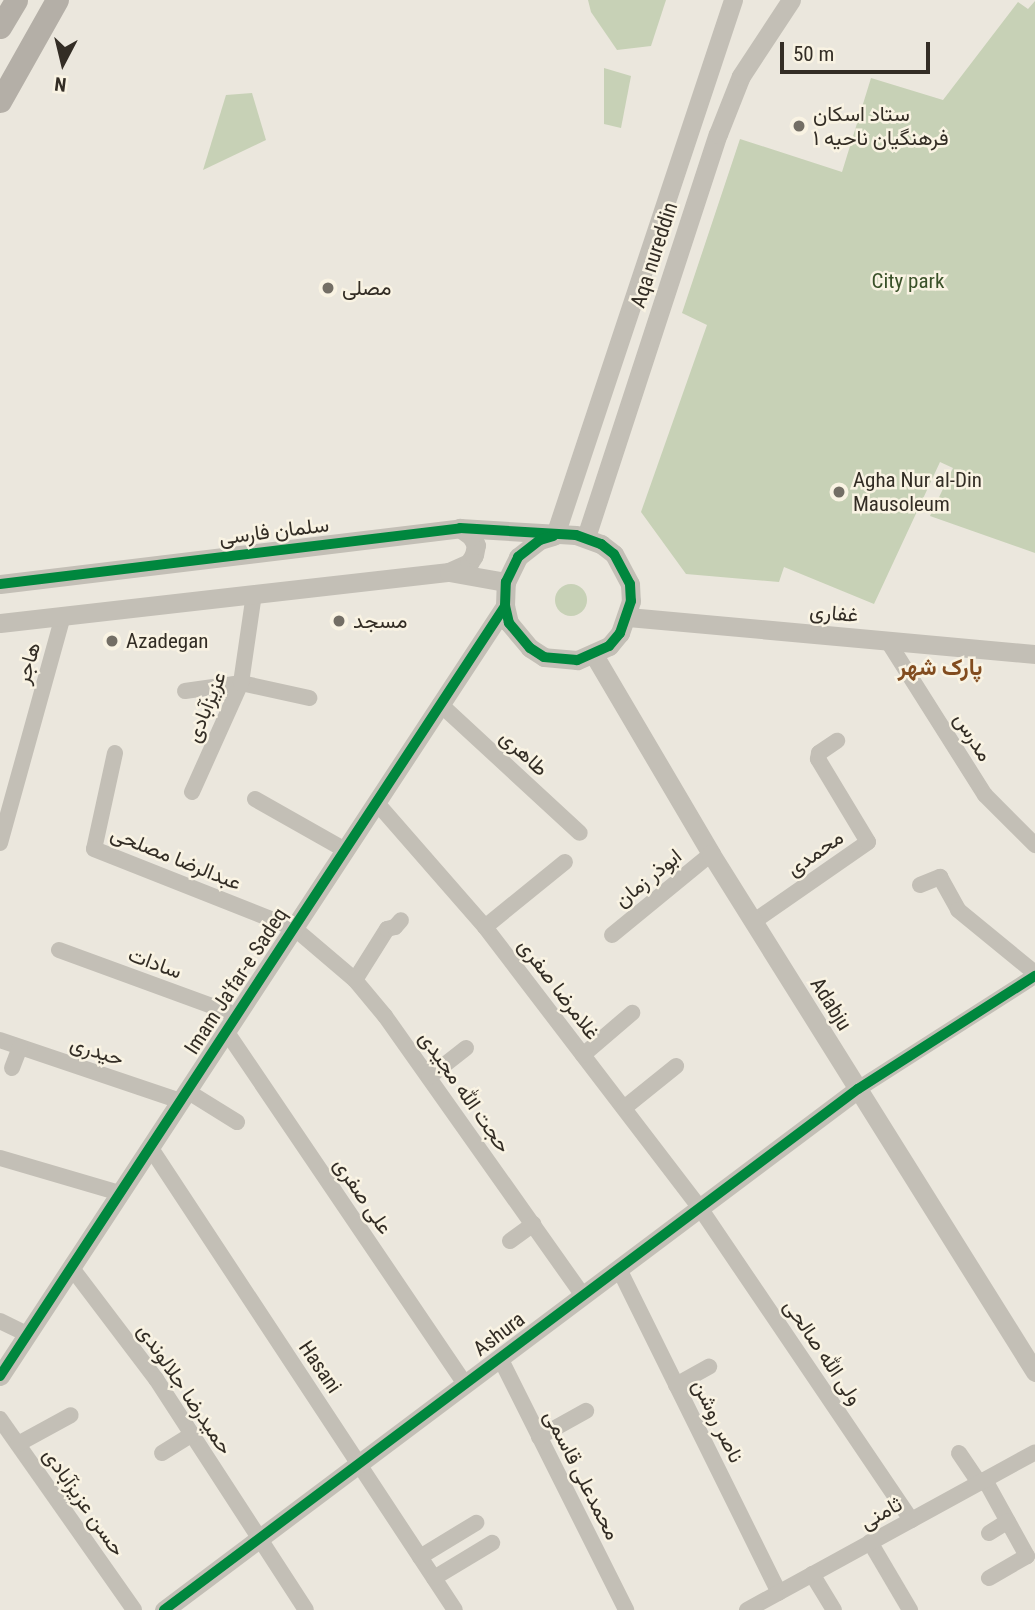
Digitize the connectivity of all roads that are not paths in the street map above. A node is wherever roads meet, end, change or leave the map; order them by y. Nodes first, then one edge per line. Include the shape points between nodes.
1 (16, 0) edge
2 (57, 0) edge
3 (733, 0) edge
4 (784, 4) edge
5 (0, 27) edge
6 (0, 101) edge
7 (460, 528) junction
8 (554, 535) junction
9 (586, 537) junction
10 (449, 572) junction
11 (506, 582) junction
12 (0, 584) edge
13 (254, 594) junction
14 (505, 606) junction
15 (64, 616) junction
16 (628, 617) junction
17 (0, 623) edge
18 (887, 640) junction
19 (1035, 654) edge
20 (594, 656) junction
21 (241, 683) junction
22 (185, 691) dead end
23 (309, 698) dead end
24 (440, 704) junction
25 (836, 741) dead end
26 (115, 753) dead end
27 (192, 792) dead end
28 (255, 799) dead end
29 (376, 802) junction
30 (580, 833) dead end
31 (0, 844) edge
32 (1035, 845) edge
33 (345, 850) junction
34 (711, 854) junction
35 (565, 862) dead end
36 (920, 884) dead end
37 (401, 920) dead end
38 (753, 922) junction
39 (485, 927) junction
40 (294, 928) junction
41 (612, 935) dead end
42 (59, 950) dead end
43 (1035, 975) edge
44 (355, 980) junction
45 (632, 1013) dead end
46 (231, 1023) junction
47 (0, 1040) edge
48 (20, 1047) junction
49 (466, 1048) dead end
50 (583, 1055) junction
51 (676, 1066) dead end
52 (12, 1068) dead end
53 (429, 1076) junction
54 (858, 1089) junction
55 (183, 1096) junction
56 (624, 1108) junction
57 (237, 1122) dead end
58 (150, 1147) junction
59 (0, 1158) edge
60 (120, 1193) junction
61 (700, 1208) junction
62 (533, 1224) junction
63 (510, 1241) dead end
64 (71, 1267) junction
65 (619, 1269) junction
66 (583, 1296) junction
67 (0, 1321) edge
68 (27, 1334) junction
69 (500, 1358) junction
70 (3, 1363) edge
71 (709, 1367) dead end
72 (1035, 1372) edge
73 (465, 1384) junction
74 (676, 1385) junction
75 (586, 1411) dead end
76 (71, 1415) dead end
77 (0, 1419) edge
78 (192, 1434) junction
79 (539, 1437) junction
80 (19, 1444) junction
81 (1035, 1452) edge
82 (162, 1453) dead end
83 (958, 1453) dead end
84 (359, 1464) junction
85 (982, 1481) junction
86 (911, 1520) junction
87 (1008, 1521) junction
88 (476, 1523) dead end
89 (989, 1533) dead end
90 (260, 1538) junction
91 (870, 1542) junction
92 (492, 1543) dead end
93 (420, 1557) junction
94 (812, 1574) junction
95 (434, 1578) junction
96 (989, 1578) dead end
97 (779, 1592) junction
98 (134, 1610) edge
99 (164, 1610) edge
100 (306, 1610) edge
101 (455, 1610) edge
102 (626, 1610) edge
103 (747, 1610) edge
104 (834, 1610) edge
105 (911, 1610) edge

1 - 5 main road
2 - 6 main road
3 - 8 street, Aqa nureddin
4 - 9 street, Aqa nureddin via 741,76 718,134
7 - 8 street, سلمان فارسی via 510,528
7 - 10 street via 476,545 474,555 469,563
7 - 12 street, سلمان فارسی
8 - 9 street
8 - 11 street via 518,557
9 - 16 street via 614,554 624,568 630,584
10 - 11 street
10 - 13 street
11 - 14 street
13 - 15 street
13 - 21 street, عزیزآبادی
14 - 20 street via 518,637 544,657 577,660
14 - 24 street, Imam Ja'far-e Sadeq
15 - 17 street
15 - 31 street, هاجر
16 - 18 street, غفاری
16 - 20 street via 608,646
18 - 19 street, غفاری
18 - 32 street, مدرس via 985,795
20 - 34 street, Adabju
21 - 22 street
21 - 23 street
21 - 27 street, عزیزآبادی
24 - 29 street, Imam Ja'far-e Sadeq
24 - 30 street, طاهری
25 - 38 street, محمدی via 819,753 818,759 868,842
26 - 40 street, عبدالرضا مصلحی via 94,849
28 - 33 street
29 - 33 street, Imam Ja'far-e Sadeq
29 - 39 street, غلامرضا صفری
33 - 40 street, Imam Ja'far-e Sadeq
34 - 38 street, Adabju
34 - 41 street, ابوذر زمان
35 - 39 street
36 - 43 street via 940,877 958,910
37 - 44 street via 387,929
38 - 54 street, Adabju
39 - 50 street, غلامرضا صفری
40 - 44 street, حجت الله مجیدی
40 - 46 street, Imam Ja'far-e Sadeq
42 - 46 street, سادات
43 - 54 street
44 - 53 street, حجت الله مجیدی
45 - 50 street
46 - 55 street, Imam Ja'far-e Sadeq
46 - 73 street, علی صفری
47 - 48 street, حیدری
48 - 52 street
48 - 55 street, حیدری
49 - 53 street
50 - 56 street, غلامرضا صفری
51 - 56 street
53 - 62 street, حجت الله مجیدی
54 - 61 street, Ashura
54 - 72 street, Adabju
55 - 57 street, حیدری
55 - 58 street, Imam Ja'far-e Sadeq
56 - 61 street, غلامرضا صفری
58 - 60 street, Imam Ja'far-e Sadeq
58 - 84 street, Hasani
59 - 60 street
60 - 64 street, Imam Ja'far-e Sadeq
61 - 65 street, Ashura
61 - 86 street, ولی الله صالحی
62 - 63 street
62 - 66 street, حجت الله مجیدی
64 - 68 street, Imam Ja'far-e Sadeq
64 - 78 street, حمیدرضا جلالوندی
65 - 66 street, Ashura
65 - 74 street, ناصر روشن
66 - 69 street, Ashura
67 - 68 street
68 - 70 street, Imam Ja'far-e Sadeq
69 - 73 street, Ashura
69 - 79 street, محمدعلی قاسمی
71 - 74 street
73 - 84 street, Ashura
74 - 97 street, ناصر روشن
75 - 79 street
76 - 80 street
77 - 80 street, حسن عزیزآبادی
78 - 82 street
78 - 90 street, حمیدرضا جلالوندی
79 - 102 street, محمدعلی قاسمی
80 - 98 street, حسن عزیزآبادی
81 - 85 street, ثامنی
83 - 85 street
84 - 90 street, Ashura
84 - 93 street, Hasani
85 - 86 street, ثامنی
85 - 87 street
86 - 91 street, ثامنی
87 - 89 street
87 - 96 street via 1027,1556
88 - 93 street
90 - 99 street, Ashura
90 - 100 street, حمیدرضا جلالوندی
91 - 94 street, ثامنی
91 - 105 street
92 - 95 street
93 - 95 street, Hasani
94 - 97 street, ثامنی
94 - 104 street
95 - 101 street, Hasani
97 - 103 street, ثامنی

